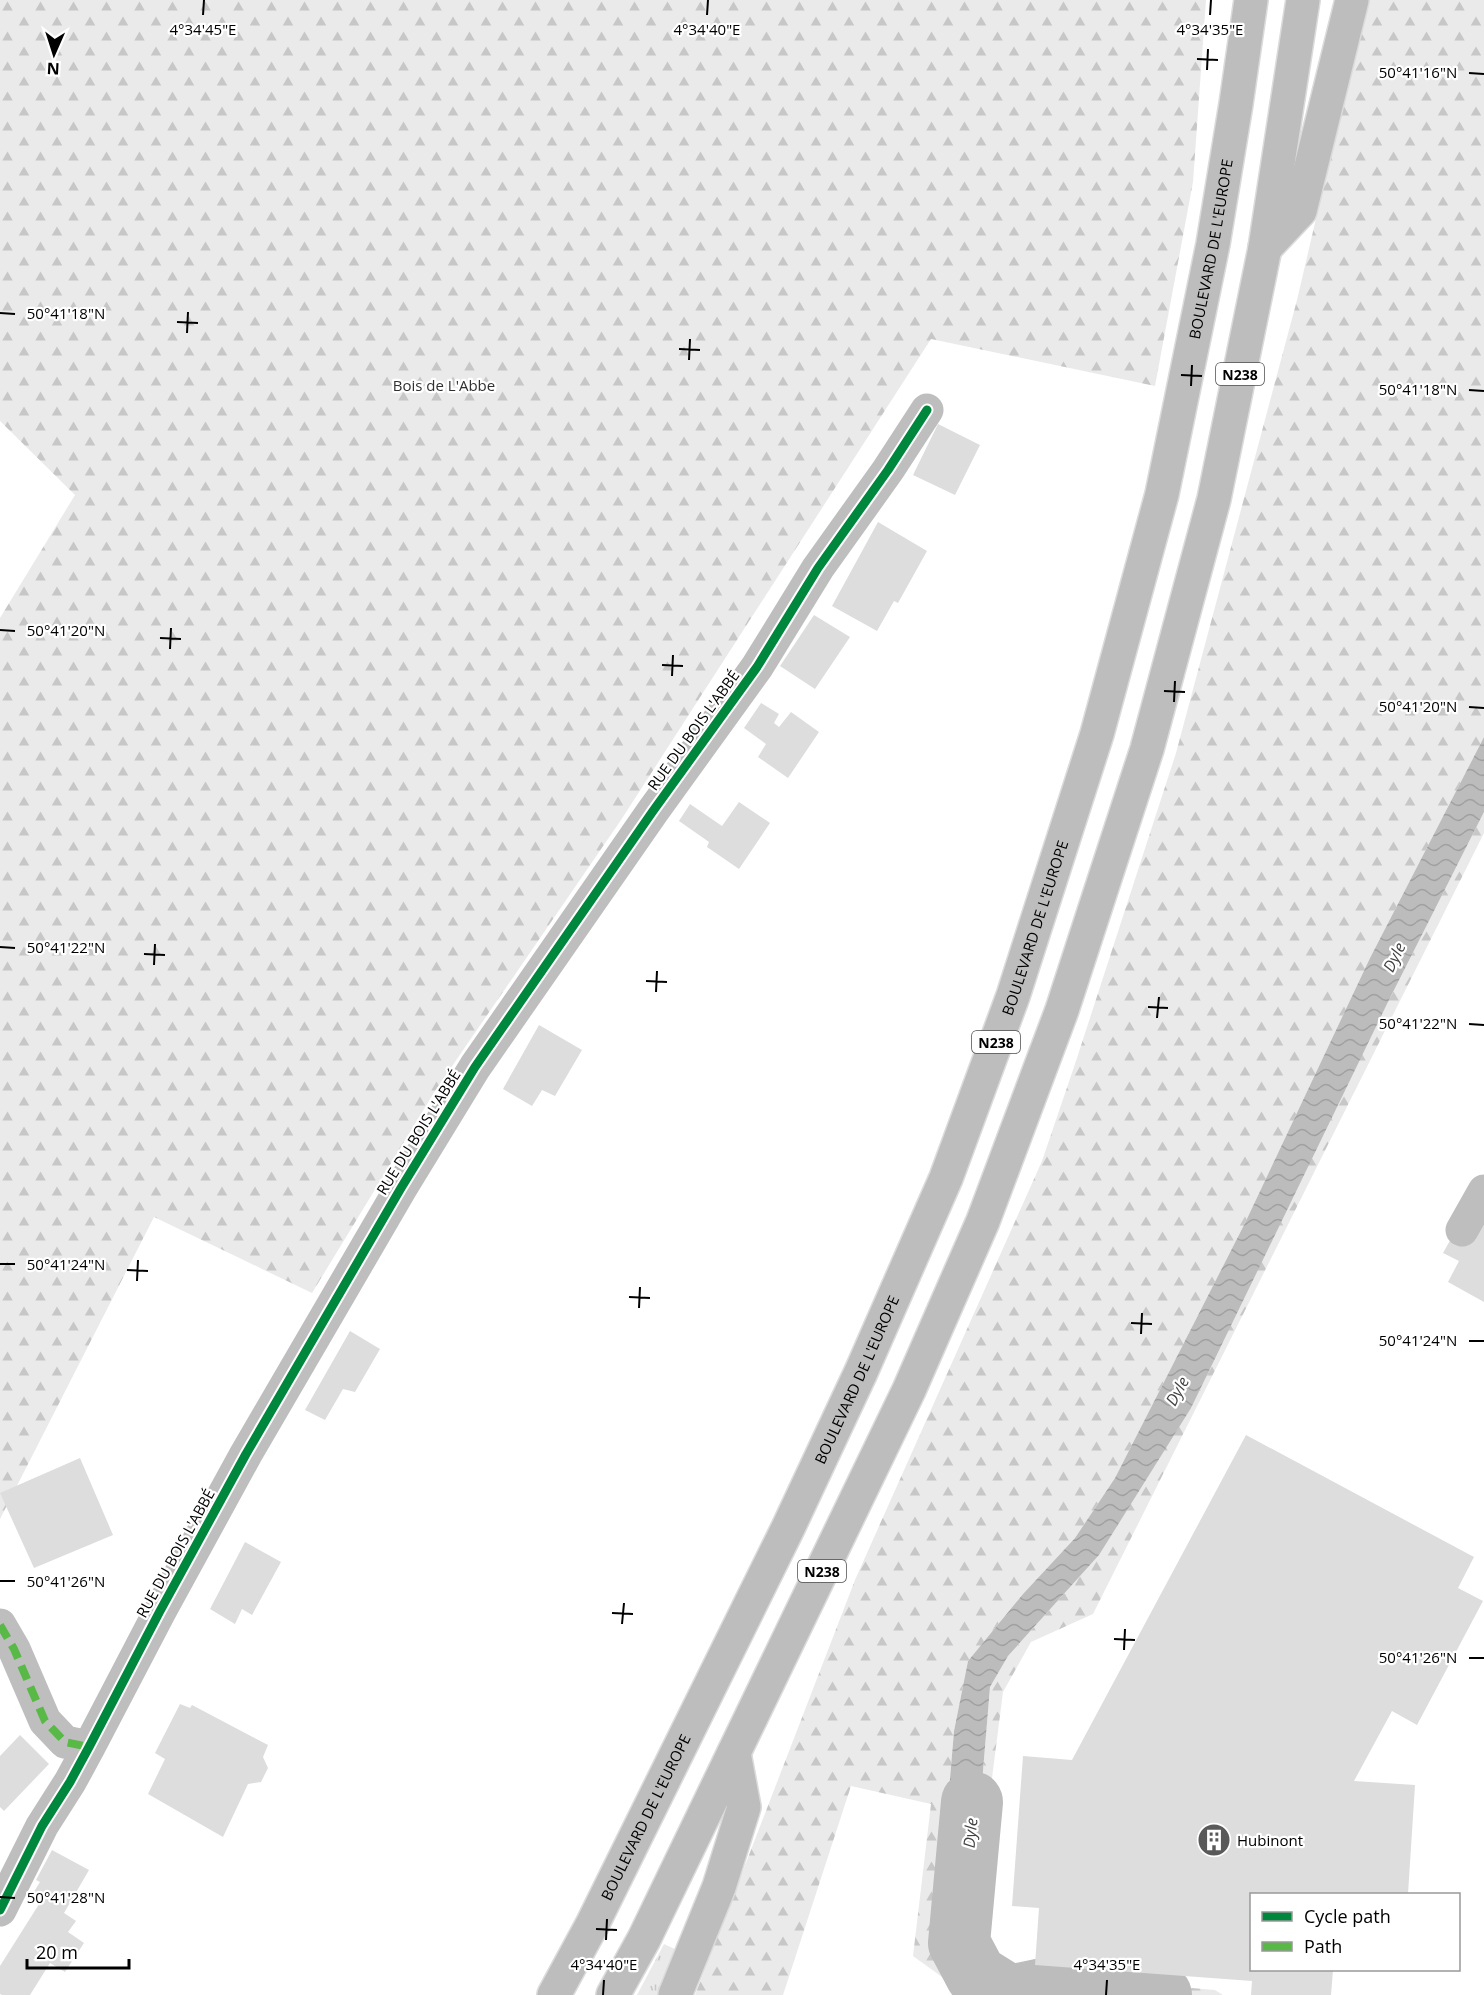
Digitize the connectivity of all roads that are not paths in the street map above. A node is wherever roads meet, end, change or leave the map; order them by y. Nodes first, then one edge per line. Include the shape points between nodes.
1 (1251, 0) edge
2 (1303, 0) edge
3 (1352, 0) edge
4 (1265, 248) junction
5 (927, 410) dead end
6 (1484, 1191) edge
7 (1461, 1230) dead end
8 (0, 1625) edge
9 (89, 1748) junction
10 (734, 1753) junction
11 (0, 1910) edge
12 (554, 1995) edge
13 (613, 1995) edge
14 (675, 1995) edge

1 - 12 highway, BOULEVARD DE L'EUROPE / N238 via 1213,244 1162,494 1097,734 1012,996 946,1178 861,1372 788,1528
2 - 4 highway, N238
3 - 4 highway via 1300,211
4 - 10 highway, N238 via 1211,510 1147,749 1062,1010 983,1221 909,1390
5 - 9 street, RUE DU BOIS L'ABBÉ via 818,568 757,667 475,1067 246,1454
6 - 7 street
8 - 9 street via 45,1721 65,1742
9 - 11 street, RUE DU BOIS L'ABBÉ via 42,1826
10 - 13 highway, N238
10 - 14 highway via 744,1808 719,1887

